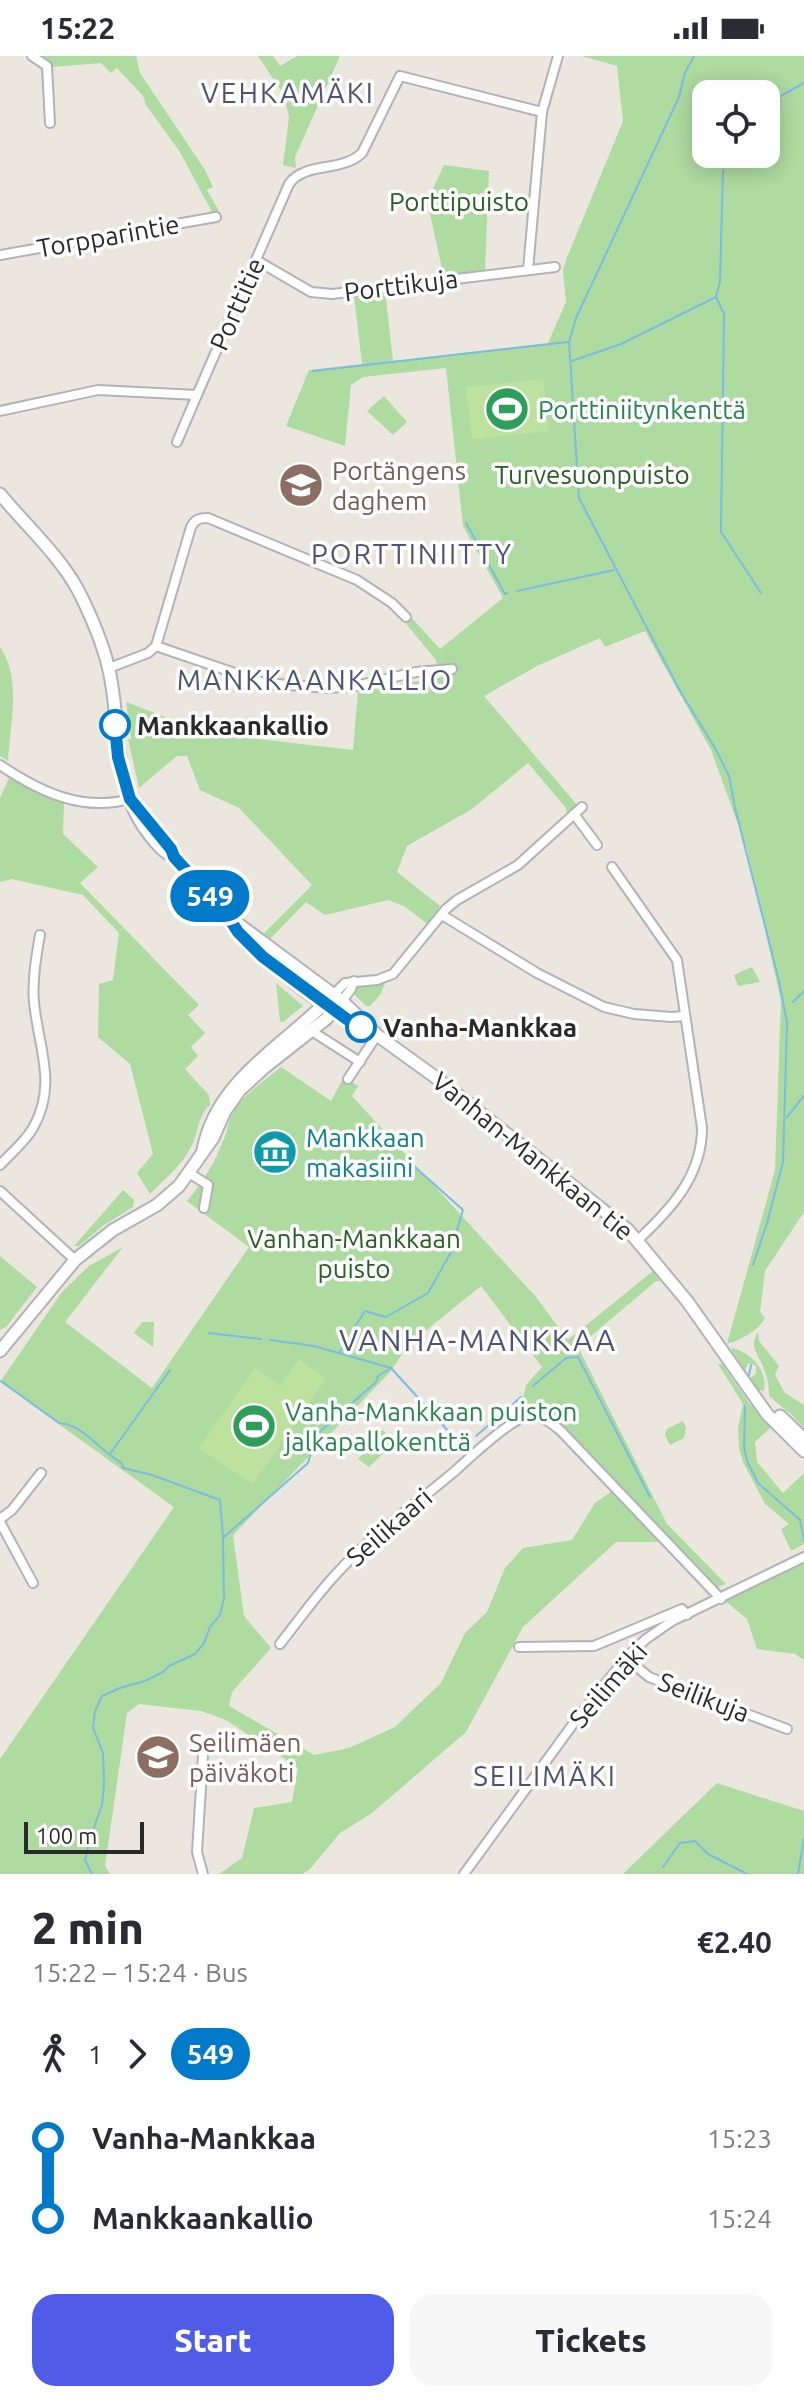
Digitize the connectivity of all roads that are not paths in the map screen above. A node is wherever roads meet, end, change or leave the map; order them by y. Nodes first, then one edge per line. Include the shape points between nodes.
1 (32, 56) edge
2 (558, 56) edge
3 (542, 112) junction
4 (50, 123) dead end
5 (216, 217) dead end
6 (0, 255) edge
7 (256, 260) junction
8 (555, 267) dead end
9 (528, 270) junction
10 (197, 395) junction
11 (0, 411) edge
12 (177, 442) dead end
13 (0, 494) edge
14 (406, 617) dead end
15 (156, 646) junction
16 (109, 668) junction
17 (452, 669) dead end
18 (0, 765) edge
19 (130, 799) junction
20 (597, 845) dead end
21 (612, 867) dead end
22 (442, 915) junction
23 (40, 935) dead end
24 (334, 1002) junction
25 (685, 1016) junction
26 (306, 1028) junction
27 (377, 1035) junction
28 (360, 1062) junction
29 (348, 1079) dead end
30 (0, 1165) edge
31 (189, 1173) junction
32 (0, 1191) edge
33 (204, 1208) dead end
34 (638, 1240) junction
35 (75, 1260) junction
36 (0, 1351) edge
37 (803, 1446) edge
38 (41, 1473) dead end
39 (0, 1520) edge
40 (804, 1557) edge
41 (33, 1583) dead end
42 (721, 1599) junction
43 (687, 1615) junction
44 (280, 1644) dead end
45 (519, 1647) dead end
46 (626, 1658) junction
47 (787, 1729) dead end
48 (203, 1755) dead end
49 (203, 1874) edge
50 (464, 1874) edge

1 - 4 street via 47,66
2 - 3 street
3 - 7 street, Porttitie via 400,76 373,135 354,161 294,177
3 - 9 street
5 - 6 street, Torpparintie
7 - 9 street, Porttikuja via 311,292 332,294
7 - 10 street, Porttitie
8 - 9 street, Porttikuja
10 - 11 street via 98,390
10 - 12 street, Porttitie
13 - 16 main road via 82,596
14 - 15 street via 357,580 202,518 191,527
15 - 16 street
15 - 17 street via 264,683 328,688
16 - 19 main road via 118,757
18 - 19 street via 62,798 95,804
19 - 24 main road, Vanhan-Mankkaan tie via 229,917
20 - 22 street via 578,810 518,865 457,900
21 - 25 street via 677,960
22 - 24 street via 393,974 345,983
22 - 25 street via 523,966 604,1007
23 - 30 street via 34,996 45,1058 44,1096 32,1130
24 - 26 main road
24 - 27 main road, Vanhan-Mankkaan tie
25 - 34 street via 702,1126 700,1150 692,1176 673,1205
26 - 28 street
26 - 31 main road via 227,1094
27 - 28 street
27 - 34 main road, Vanhan-Mankkaan tie
28 - 29 street
31 - 33 street via 208,1185
31 - 35 main road via 163,1201
32 - 35 street
34 - 37 main road, Vanhan-Mankkaan tie via 767,1414
35 - 36 main road
38 - 39 street
39 - 41 street
40 - 42 street, Seilimäki
42 - 43 street, Seilimäki
42 - 44 street, Seilikaari via 561,1431 547,1419 528,1416 470,1457 360,1550
43 - 45 street via 682,1609 594,1646
43 - 46 street, Seilimäki via 646,1639
46 - 47 street, Seilikuja via 649,1677
46 - 50 street, Seilimäki
48 - 49 street via 197,1852

